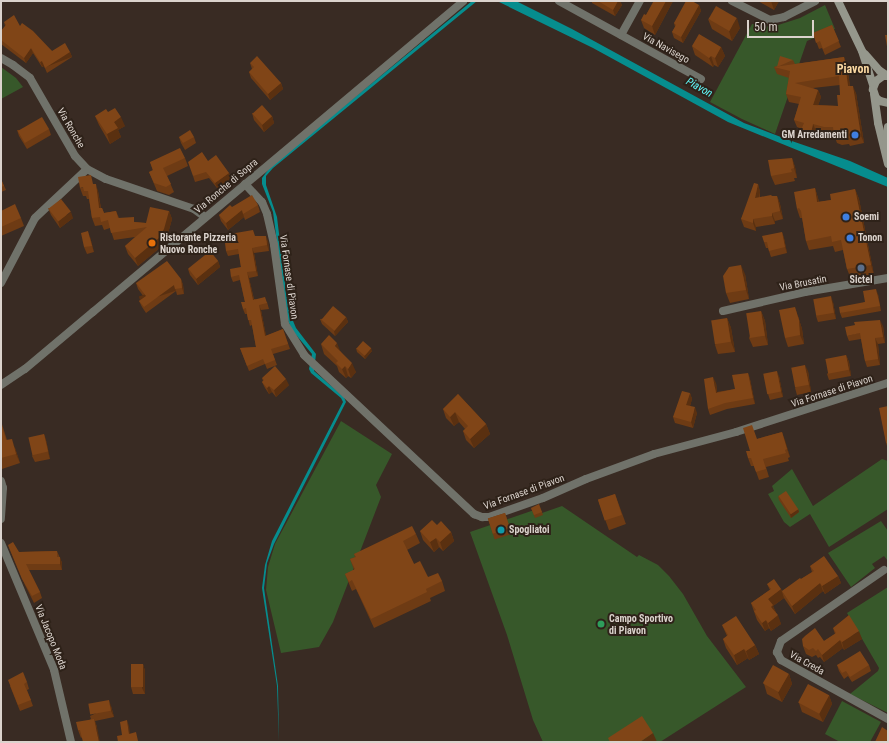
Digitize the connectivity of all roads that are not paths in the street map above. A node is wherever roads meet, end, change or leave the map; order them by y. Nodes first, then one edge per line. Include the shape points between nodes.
1 (463, 1) edge
2 (559, 1) edge
3 (640, 1) edge
4 (732, 1) edge
5 (815, 1) edge
6 (838, 1) edge
7 (621, 35) junction
8 (862, 51) junction
9 (1, 58) edge
10 (888, 76) edge
11 (701, 79) dead end
12 (873, 85) junction
13 (874, 94) junction
14 (888, 103) edge
15 (888, 127) edge
16 (887, 160) edge
17 (87, 169) junction
18 (245, 184) junction
19 (205, 217) junction
20 (888, 278) edge
21 (1, 282) edge
22 (723, 311) dead end
23 (888, 383) edge
24 (1, 385) edge
25 (1, 481) edge
26 (1, 519) edge
27 (1, 543) edge
28 (884, 570) dead end
29 (888, 719) edge
30 (71, 742) edge

1 - 18 street, Via Ronche di Sopra
2 - 7 street, Via Navisego
3 - 7 street
4 - 5 street via 770,20 784,17
6 - 8 main road
7 - 11 street, Via Navisego
8 - 10 main road
8 - 12 main road
9 - 17 street, Via Ronche via 30,78 75,156
10 - 12 main road via 879,78
12 - 13 main road
13 - 14 main road via 880,101
13 - 16 main road
15 - 16 main road
17 - 19 street, Via Ronche via 106,179 194,209
17 - 21 street via 35,218
18 - 19 street, Via Ronche di Sopra
18 - 23 street, Via Fornase di Piavon via 262,202 267,214 285,324 304,355 474,514 482,517 489,517 543,498 654,454 736,432
19 - 24 street, Via Ronche di Sopra via 42,355
20 - 22 street, Via Brusatin via 805,292
25 - 26 street
27 - 30 street, Via Jacopo Moda via 54,670
28 - 29 street, Via Creda via 781,641 777,652 781,660

